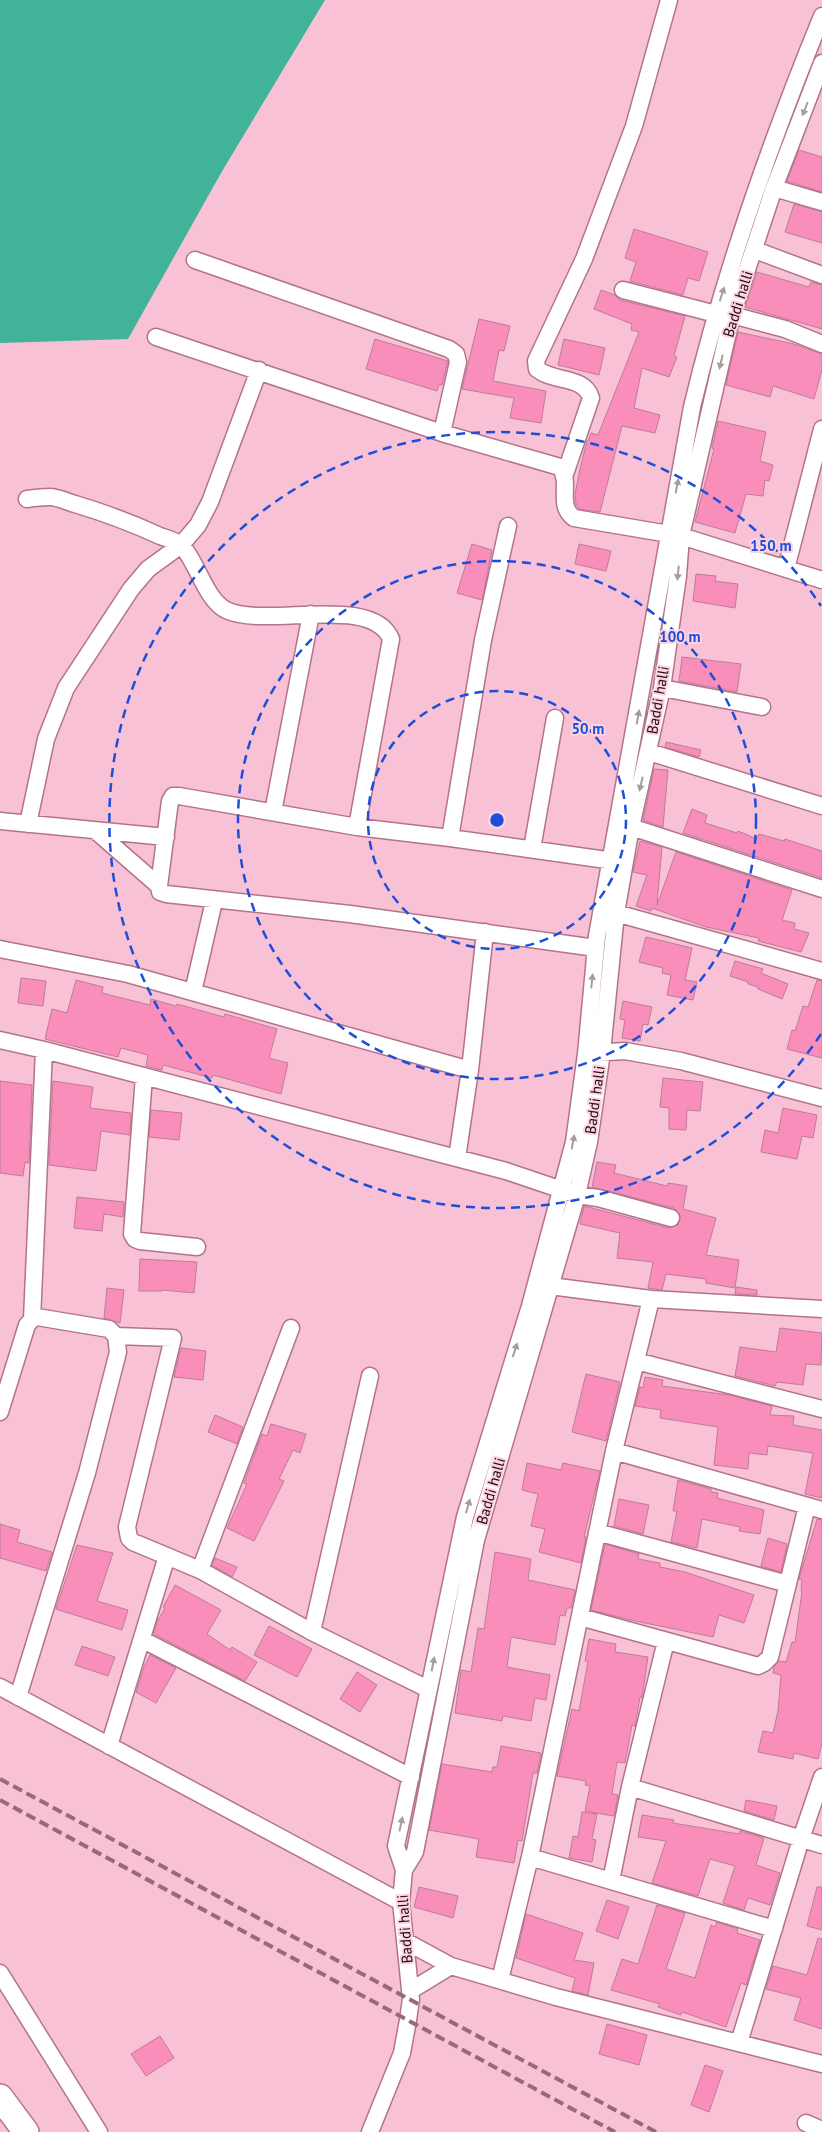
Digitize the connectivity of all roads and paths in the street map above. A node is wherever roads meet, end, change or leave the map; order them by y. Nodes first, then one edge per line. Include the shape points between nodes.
1 (669, 0) edge
2 (822, 16) edge
3 (822, 63) edge
4 (774, 188) junction
5 (822, 202) edge
6 (749, 212) junction
7 (765, 218) junction
8 (755, 250) junction
9 (195, 260) dead end
10 (822, 275) edge
11 (623, 290) dead end
12 (724, 314) junction
13 (156, 337) dead end
14 (822, 344) edge
15 (258, 370) junction
16 (822, 429) edge
17 (442, 433) junction
18 (564, 477) junction
19 (27, 499) dead end
20 (508, 526) dead end
21 (675, 535) junction
22 (180, 545) junction
23 (786, 570) junction
24 (822, 580) edge
25 (311, 614) junction
26 (662, 688) junction
27 (762, 706) dead end
28 (555, 718) dead end
29 (648, 752) junction
30 (822, 806) edge
31 (273, 812) junction
32 (0, 822) edge
33 (28, 824) junction
34 (357, 827) junction
35 (631, 827) junction
36 (96, 831) junction
37 (166, 837) junction
38 (450, 838) junction
39 (532, 849) junction
40 (618, 861) junction
41 (159, 886) junction
42 (822, 889) edge
43 (214, 901) junction
44 (616, 913) junction
45 (485, 932) junction
46 (596, 948) junction
47 (0, 949) edge
48 (822, 971) edge
49 (193, 992) junction
50 (0, 1040) edge
51 (44, 1050) junction
52 (602, 1052) junction
53 (586, 1054) junction
54 (470, 1070) junction
55 (144, 1076) junction
56 (822, 1098) edge
57 (457, 1158) junction
58 (570, 1192) junction
59 (671, 1218) dead end
60 (197, 1247) dead end
61 (550, 1286) junction
62 (651, 1299) junction
63 (822, 1309) edge
64 (32, 1319) junction
65 (291, 1328) dead end
66 (116, 1336) junction
67 (636, 1361) junction
68 (370, 1376) dead end
69 (822, 1408) edge
70 (0, 1412) edge
71 (614, 1451) junction
72 (814, 1508) edge
73 (597, 1532) junction
74 (167, 1556) junction
75 (200, 1570) junction
76 (788, 1584) junction
77 (580, 1617) junction
78 (312, 1632) junction
79 (143, 1640) junction
80 (666, 1641) junction
81 (0, 1687) edge
82 (428, 1689) junction
83 (18, 1697) junction
84 (109, 1746) junction
85 (411, 1777) junction
86 (822, 1777) edge
87 (630, 1787) junction
88 (801, 1839) junction
89 (822, 1846) edge
90 (530, 1857) junction
91 (404, 1870) junction
92 (611, 1881) junction
93 (401, 1902) junction
94 (774, 1929) junction
95 (405, 1941) junction
96 (451, 1966) junction
97 (0, 1973) edge
98 (500, 1980) junction
99 (410, 1991) junction
100 (739, 2043) junction
101 (822, 2064) edge
102 (0, 2097) edge
103 (806, 2124) dead end
104 (822, 2130) edge
105 (26, 2132) edge
106 (99, 2132) edge
107 (370, 2132) edge

1 - 18 street via 634,126 584,259 536,361 544,375 584,385 591,398
2 - 6 street
3 -> 4 street, Baddi halli
4 - 5 street
4 - 7 street, Baddi halli
6 - 7 street
12 -> 6 street
7 - 8 street, Baddi halli
8 - 10 street
8 - 12 street, Baddi halli
9 - 17 street via 449,349 456,354 458,362
11 - 12 street
12 - 14 street via 785,329
12 - 21 street, Baddi halli
13 - 15 street
15 - 17 street
15 - 22 street via 210,502 198,525
16 - 23 street
17 - 18 street via 560,467
18 - 21 street via 565,506 574,518
19 - 22 street via 51,497 113,515
20 - 38 street via 483,640
21 - 23 street
21 -> 26 street, Baddi halli via 678,576
40 -> 21 street via 647,663
22 - 25 street via 216,602 225,609 268,617
22 - 33 street via 148,569 131,589 66,688 46,739
23 - 24 street
25 - 31 street
25 - 34 street via 342,614 364,619 377,624 391,638
26 - 27 street
26 - 29 street, Baddi halli
28 - 39 street
29 - 30 street
29 -> 35 street, Baddi halli
31 - 34 street
31 - 37 street via 174,796 170,801
32 - 33 street
33 - 36 street
34 - 38 street
35 - 40 street, Baddi halli
35 - 42 street
36 - 37 street
36 - 41 street
37 - 41 street
38 - 39 street
39 - 40 street
40 - 44 street, Baddi halli
40 - 46 street
41 - 43 street via 160,892 166,894
43 - 45 street via 350,914
43 - 49 street
44 - 48 street
44 - 52 street, Baddi halli
45 - 46 street
45 - 54 street
53 -> 46 street
47 - 49 street via 128,974
49 - 54 street
50 - 51 street
51 - 55 street
51 - 64 street
52 - 53 street
52 - 56 street via 626,1051 680,1061
52 - 58 street, Baddi halli via 589,1142
58 -> 53 street
54 - 57 street
55 - 57 street
55 - 60 street via 132,1234 140,1241
57 - 58 street
58 - 59 street
58 - 61 street, Baddi halli
82 -> 58 street via 465,1517 530,1306
61 - 62 street
61 - 91 street, Baddi halli via 476,1540 415,1852
62 - 63 street
62 - 67 street
64 - 66 street via 37,1317 109,1329
64 - 70 street via 27,1325
65 - 75 street
66 - 74 street via 173,1338 127,1527 133,1542
66 - 83 street via 118,1352 87,1473
67 - 69 street
67 - 71 street
68 - 78 street
71 - 72 street
71 - 73 street
72 - 76 street
73 - 76 street
73 - 77 street
74 - 75 street
74 - 79 street
75 - 78 street
76 - 80 street via 770,1657 758,1666
77 - 80 street
77 - 90 street
78 - 82 street
79 - 84 street
79 - 85 street
80 - 87 street
81 - 83 street
82 - 85 street
83 - 84 street
84 - 93 street
91 -> 85 street via 396,1846
86 - 88 street
87 - 88 street
87 - 92 street
88 - 89 street
88 - 94 street
90 - 92 street
90 - 98 street
91 - 93 street, Baddi halli
92 - 94 street
93 - 95 street, Baddi halli
94 - 100 street
95 - 96 street
95 - 99 street, Baddi halli
96 - 98 street
96 - 99 street
97 - 106 street
98 - 100 street
99 - 107 street, Baddi halli via 402,2053
100 - 101 street
102 - 105 highway
103 - 104 street

